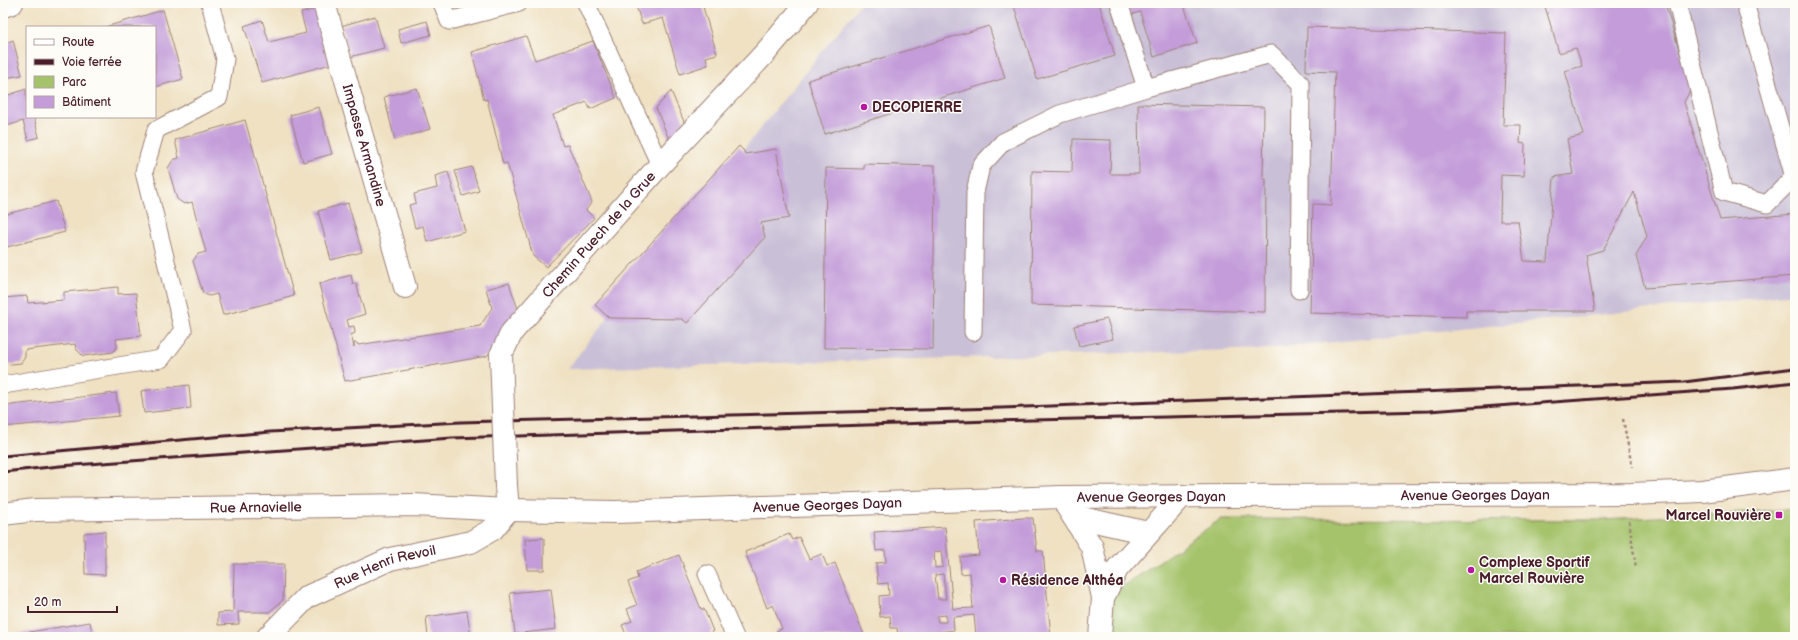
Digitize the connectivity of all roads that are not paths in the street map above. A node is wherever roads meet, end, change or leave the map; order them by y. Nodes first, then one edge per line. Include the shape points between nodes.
1 (12, 3) edge
2 (210, 3) edge
3 (324, 3) edge
4 (442, 3) edge
5 (520, 3) edge
6 (586, 3) edge
7 (807, 3) edge
8 (1119, 3) edge
9 (1678, 3) edge
10 (1745, 3) edge
11 (3, 6) edge
12 (1146, 88) junction
13 (660, 165) junction
14 (405, 287) dead end
15 (1299, 290) dead end
16 (973, 332) dead end
17 (3, 384) edge
18 (1795, 479) edge
19 (1182, 496) junction
20 (1061, 497) junction
21 (508, 510) junction
22 (3, 514) edge
23 (1073, 516) junction
24 (1148, 533) junction
25 (707, 574) dead end
26 (1103, 598) junction
27 (268, 637) edge
28 (735, 637) edge
29 (1100, 637) edge

1 - 11 street
2 - 17 lane via 225,59 219,97 156,130 144,172 183,330 161,359
3 - 14 street, Impasse Armandine
4 - 5 lane via 449,21
6 - 13 lane
7 - 13 street, Chemin Puech de la Grue via 766,52
8 - 12 lane
9 - 10 lane via 1724,192 1767,204 1794,177
12 - 15 lane via 1271,54 1301,84
12 - 16 lane via 1060,114 1003,142 981,166 975,192
13 - 21 street, Chemin Puech de la Grue, bridge via 512,332 501,355
18 - 19 street, Avenue Georges Dayan via 1702,491 1631,494
19 - 20 street, Avenue Georges Dayan
19 - 24 street
20 - 21 street, Avenue Georges Dayan via 614,512
20 - 23 street
21 - 22 street, Rue Arnavielle via 413,505 35,510
21 - 27 street, Rue Henri Revoil via 493,529 471,542 390,559 307,596
23 - 24 street
23 - 26 street via 1092,547
24 - 26 street via 1117,569
25 - 28 lane
26 - 29 street

